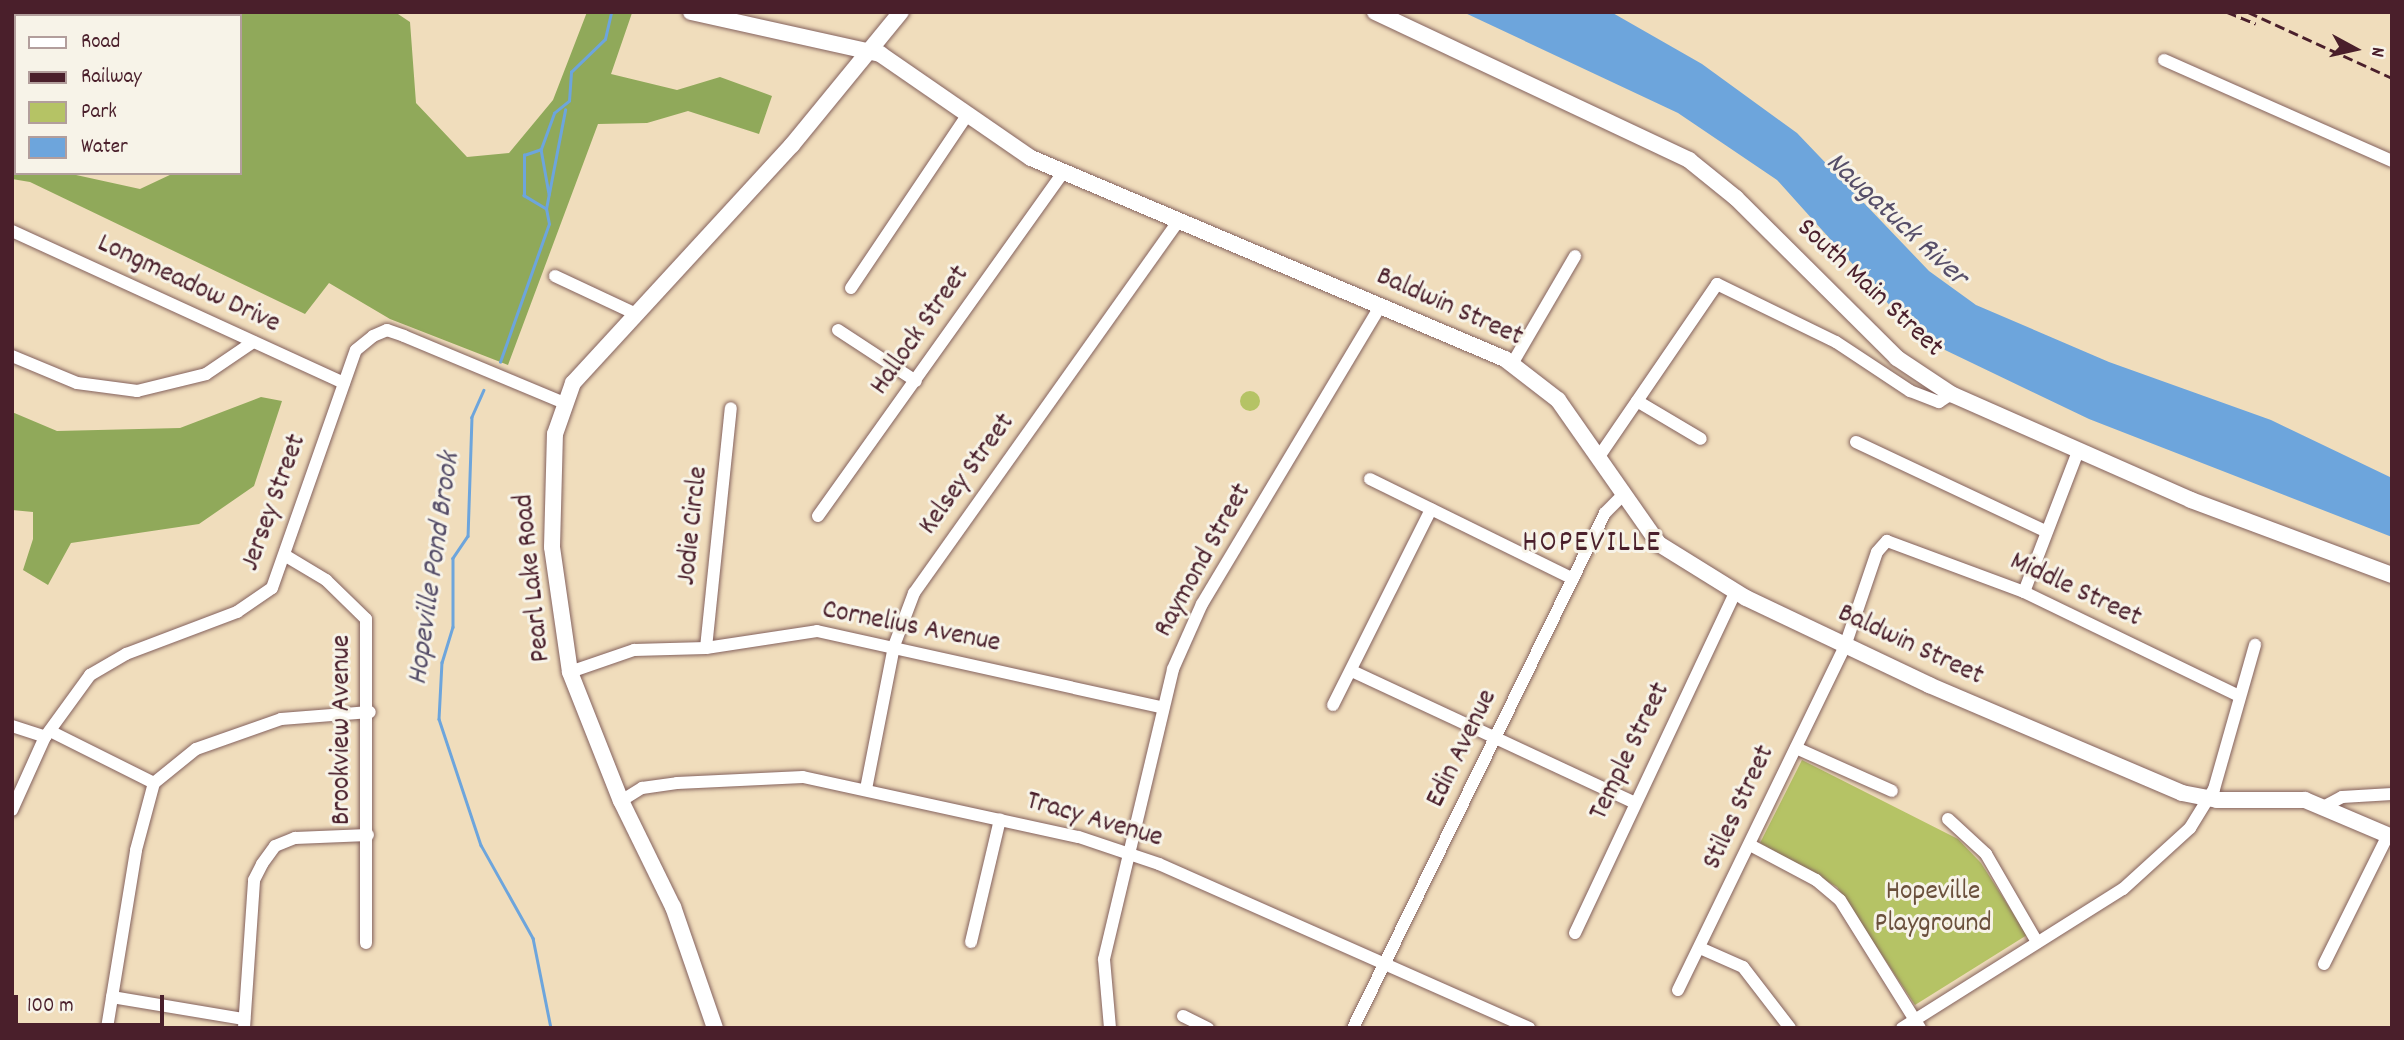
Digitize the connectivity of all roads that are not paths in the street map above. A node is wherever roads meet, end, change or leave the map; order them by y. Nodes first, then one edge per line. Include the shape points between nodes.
1 (691, 12) edge
2 (901, 12) edge
3 (1379, 13) edge
4 (873, 51) junction
5 (2164, 60) dead end
6 (965, 117) junction
7 (2392, 161) edge
8 (1063, 172) junction
9 (1178, 221) junction
10 (12, 231) edge
11 (1575, 256) dead end
12 (555, 276) dead end
13 (851, 288) dead end
14 (1380, 306) junction
15 (634, 313) junction
16 (838, 330) dead end
17 (253, 342) junction
18 (12, 356) edge
19 (1513, 364) junction
20 (916, 381) junction
21 (344, 383) junction
22 (1951, 394) junction
23 (1637, 401) junction
24 (562, 402) junction
25 (731, 408) dead end
26 (1701, 439) dead end
27 (1856, 442) dead end
28 (2078, 451) junction
29 (1598, 458) junction
30 (1370, 479) dead end
31 (1623, 495) junction
32 (1431, 509) junction
33 (818, 516) dead end
34 (2045, 531) junction
35 (1887, 541) joint
36 (286, 556) junction
37 (2392, 575) edge
38 (1573, 579) junction
39 (2024, 592) junction
40 (1735, 593) junction
41 (2255, 645) dead end
42 (894, 646) junction
43 (1845, 646) junction
44 (706, 648) junction
45 (1352, 671) junction
46 (570, 672) junction
47 (2239, 696) junction
48 (1333, 705) dead end
49 (1160, 706) junction
50 (370, 712) junction
51 (12, 726) edge
52 (48, 734) junction
53 (1496, 738) junction
54 (1796, 748) junction
55 (154, 783) junction
56 (866, 789) junction
57 (1892, 791) dead end
58 (2392, 794) edge
59 (2210, 799) junction
60 (621, 801) junction
61 (1633, 802) junction
62 (2325, 806) junction
63 (12, 810) edge
64 (1000, 819) junction
65 (1948, 819) dead end
66 (368, 835) junction
67 (2390, 836) edge
68 (1751, 845) junction
69 (1127, 851) junction
70 (1575, 933) dead end
71 (971, 942) dead end
72 (2037, 942) junction
73 (366, 943) dead end
74 (1700, 948) junction
75 (2324, 964) dead end
76 (1384, 967) junction
77 (1678, 990) dead end
78 (112, 998) junction
79 (1183, 1016) dead end
80 (244, 1023) edge
81 (1918, 1023) edge
82 (107, 1028) edge
83 (715, 1028) edge
84 (1110, 1028) edge
85 (1208, 1028) edge
86 (1353, 1028) edge
87 (1529, 1028) edge
88 (1790, 1028) edge
89 (1902, 1028) edge

1 - 4 main road, Baldwin Street
2 - 4 main road
3 - 22 main road, South Main Street via 1689,160 1736,198 1888,349
4 - 6 main road, Baldwin Street
4 - 15 main road
5 - 7 street
6 - 8 main road, Baldwin Street
6 - 13 street
8 - 9 main road, Baldwin Street
8 - 20 street, Hallock Street
9 - 14 main road, Baldwin Street
9 - 42 street, Kelsey Street via 929,570
10 - 17 street, Longmeadow Drive
11 - 19 street
12 - 15 street
14 - 19 main road, Baldwin Street
14 - 49 street, Raymond Street via 1202,604
15 - 24 main road
16 - 20 street
17 - 18 street via 206,374 138,391 76,383
17 - 21 street, Longmeadow Drive
19 - 29 main road, Baldwin Street via 1558,400
20 - 33 street, Hallock Street
21 - 24 street, Jersey Street via 356,350 387,330
21 - 36 street, Jersey Street
22 - 23 street via 1939,402 1910,391 1836,342 1717,284
22 - 28 main road, South Main Street
23 - 26 street
23 - 29 street
24 - 46 main road, Pearl Lake Road via 551,475 552,547
25 - 44 street, Jodie Circle
27 - 34 street
28 - 34 street
28 - 37 main road, South Main Street
29 - 31 main road, Baldwin Street
30 - 32 street
31 - 38 street, Edin Avenue via 1605,513
31 - 40 main road, Baldwin Street via 1674,558
32 - 38 street
32 - 45 street
34 - 39 street
35 - 39 street, Middle Street
35 - 43 street, Stiles Street
36 - 50 street, Brookview Avenue via 326,580 366,619
36 - 52 street, Jersey Street via 260,600 90,676
38 - 53 street, Edin Avenue
39 - 47 street, Middle Street
40 - 43 main road, Baldwin Street
40 - 61 street, Temple Street
41 - 47 street
42 - 44 street, Cornelius Avenue via 817,631
42 - 49 street, Cornelius Avenue
42 - 56 street, Kelsey Street
43 - 54 street, Stiles Street
43 - 59 main road, Baldwin Street via 2127,771
44 - 46 street, Cornelius Avenue via 634,650
45 - 48 street
45 - 53 street
46 - 60 main road, Pearl Lake Road
47 - 59 street
49 - 69 street, Raymond Street
50 - 55 street via 308,713 268,724 196,749
50 - 66 street, Brookview Avenue
51 - 52 street
52 - 55 street
52 - 63 street, Jersey Street
53 - 61 street
53 - 76 street, Edin Avenue
54 - 57 street
54 - 68 street, Stiles Street
55 - 78 street via 141,819
56 - 60 street, Tracy Avenue via 770,777 642,788
56 - 64 street, Tracy Avenue
58 - 62 street via 2342,797
59 - 62 main road, Baldwin Street via 2294,798
59 - 72 street via 2134,881
60 - 83 main road, Pearl Lake Road via 673,907
61 - 70 street, Temple Street
62 - 67 main road, Baldwin Street
64 - 69 street, Tracy Avenue
64 - 71 street
65 - 72 street via 1986,854
66 - 73 street, Brookview Avenue
66 - 80 street via 295,838 275,846 262,863 254,880
67 - 75 street
68 - 74 street, Stiles Street
68 - 81 street via 1840,900
69 - 76 street, Tracy Avenue
69 - 84 street, Raymond Street via 1104,959
72 - 81 street
74 - 77 street, Stiles Street
74 - 88 street via 1743,967
76 - 86 street, Edin Avenue
76 - 87 street, Tracy Avenue
78 - 80 street
78 - 82 street
79 - 85 street
81 - 89 street

